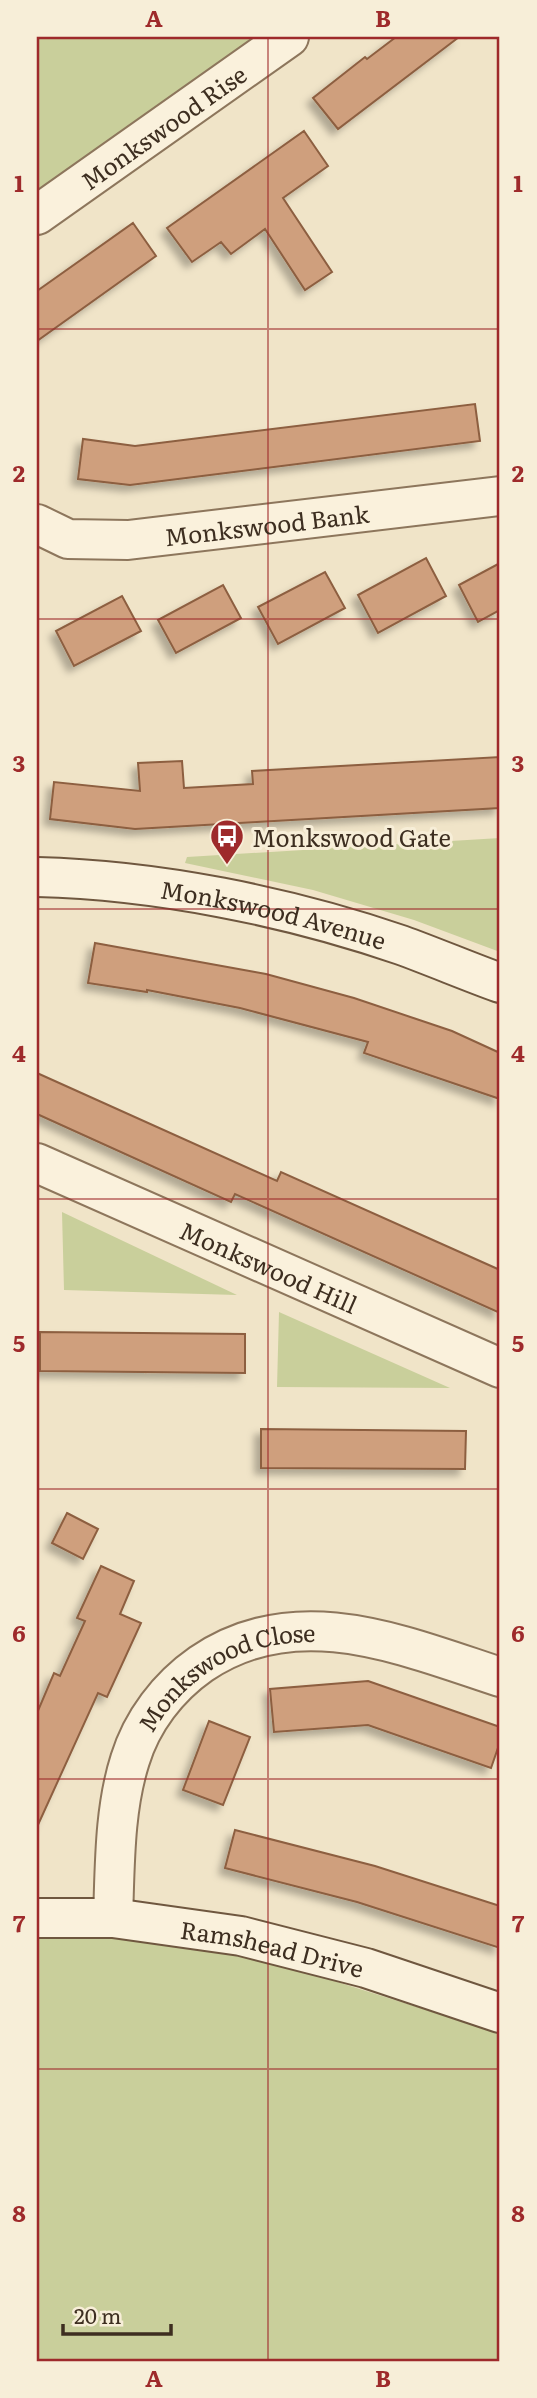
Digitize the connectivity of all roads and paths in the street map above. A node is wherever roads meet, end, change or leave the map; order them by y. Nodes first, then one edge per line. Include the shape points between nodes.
1 (289, 37) edge
2 (37, 215) edge
3 (500, 496) edge
4 (37, 524) edge
5 (37, 877) edge
6 (500, 983) edge
7 (37, 1163) edge
8 (500, 1368) edge
9 (500, 1676) edge
10 (37, 1918) edge
11 (113, 1918) junction
12 (500, 2013) edge

1 - 2 street, Monkswood Rise
3 - 4 street, Monkswood Bank via 128,540 68,539
5 - 6 street, Monkswood Avenue via 145,886 318,920 401,945
7 - 8 street, Monkswood Hill
9 - 11 street, Monkswood Close via 398,1644 317,1630 263,1636 213,1656 190,1671 162,1700 130,1760 117,1843
10 - 11 street, Ramshead Drive
11 - 12 street, Ramshead Drive via 241,1936 366,1968

